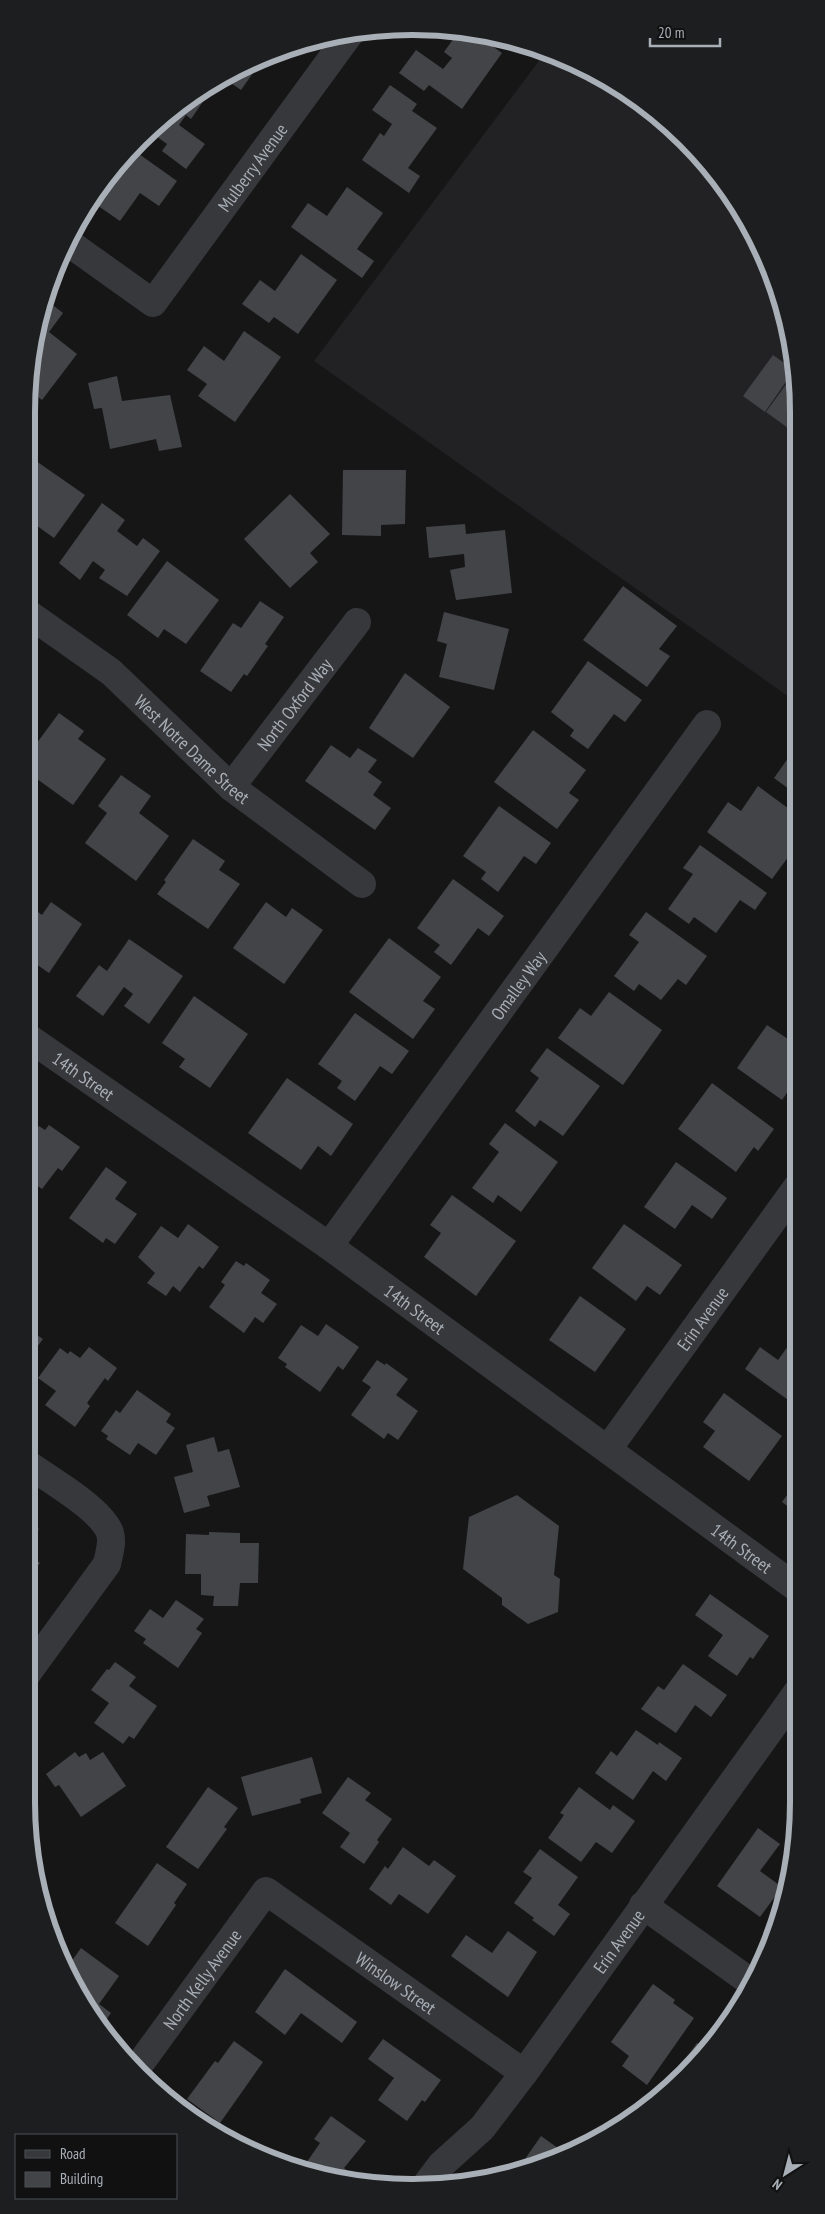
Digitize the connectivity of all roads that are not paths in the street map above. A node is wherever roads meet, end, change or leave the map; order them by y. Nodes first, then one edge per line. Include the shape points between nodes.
1 (344, 41) edge
2 (74, 247) edge
3 (35, 618) edge
4 (357, 622) dead end
5 (707, 724) dead end
6 (232, 787) junction
7 (362, 884) dead end
8 (35, 1042) edge
9 (790, 1197) edge
10 (329, 1246) junction
11 (608, 1449) junction
12 (35, 1469) edge
13 (790, 1583) edge
14 (35, 1663) edge
15 (790, 1702) edge
16 (266, 1891) joint
17 (643, 1905) junction
18 (745, 1978) edge
19 (141, 2063) edge
20 (524, 2073) junction
21 (431, 2178) edge

1 - 2 street, Mulberry Avenue via 153,303
3 - 6 street, West Notre Dame Street via 111,672
4 - 6 street, North Oxford Way
5 - 10 street, Omalley Way
6 - 7 street, West Notre Dame Street
8 - 10 street, 14th Street
9 - 11 street, Erin Avenue
10 - 11 street, 14th Street
11 - 13 street, 14th Street
12 - 14 street via 92,1509 110,1533 107,1564
15 - 17 street, Erin Avenue
16 - 19 street, North Kelly Avenue
16 - 20 street, Winslow Street
17 - 18 street
17 - 20 street, Erin Avenue
20 - 21 street, Erin Avenue via 482,2128

